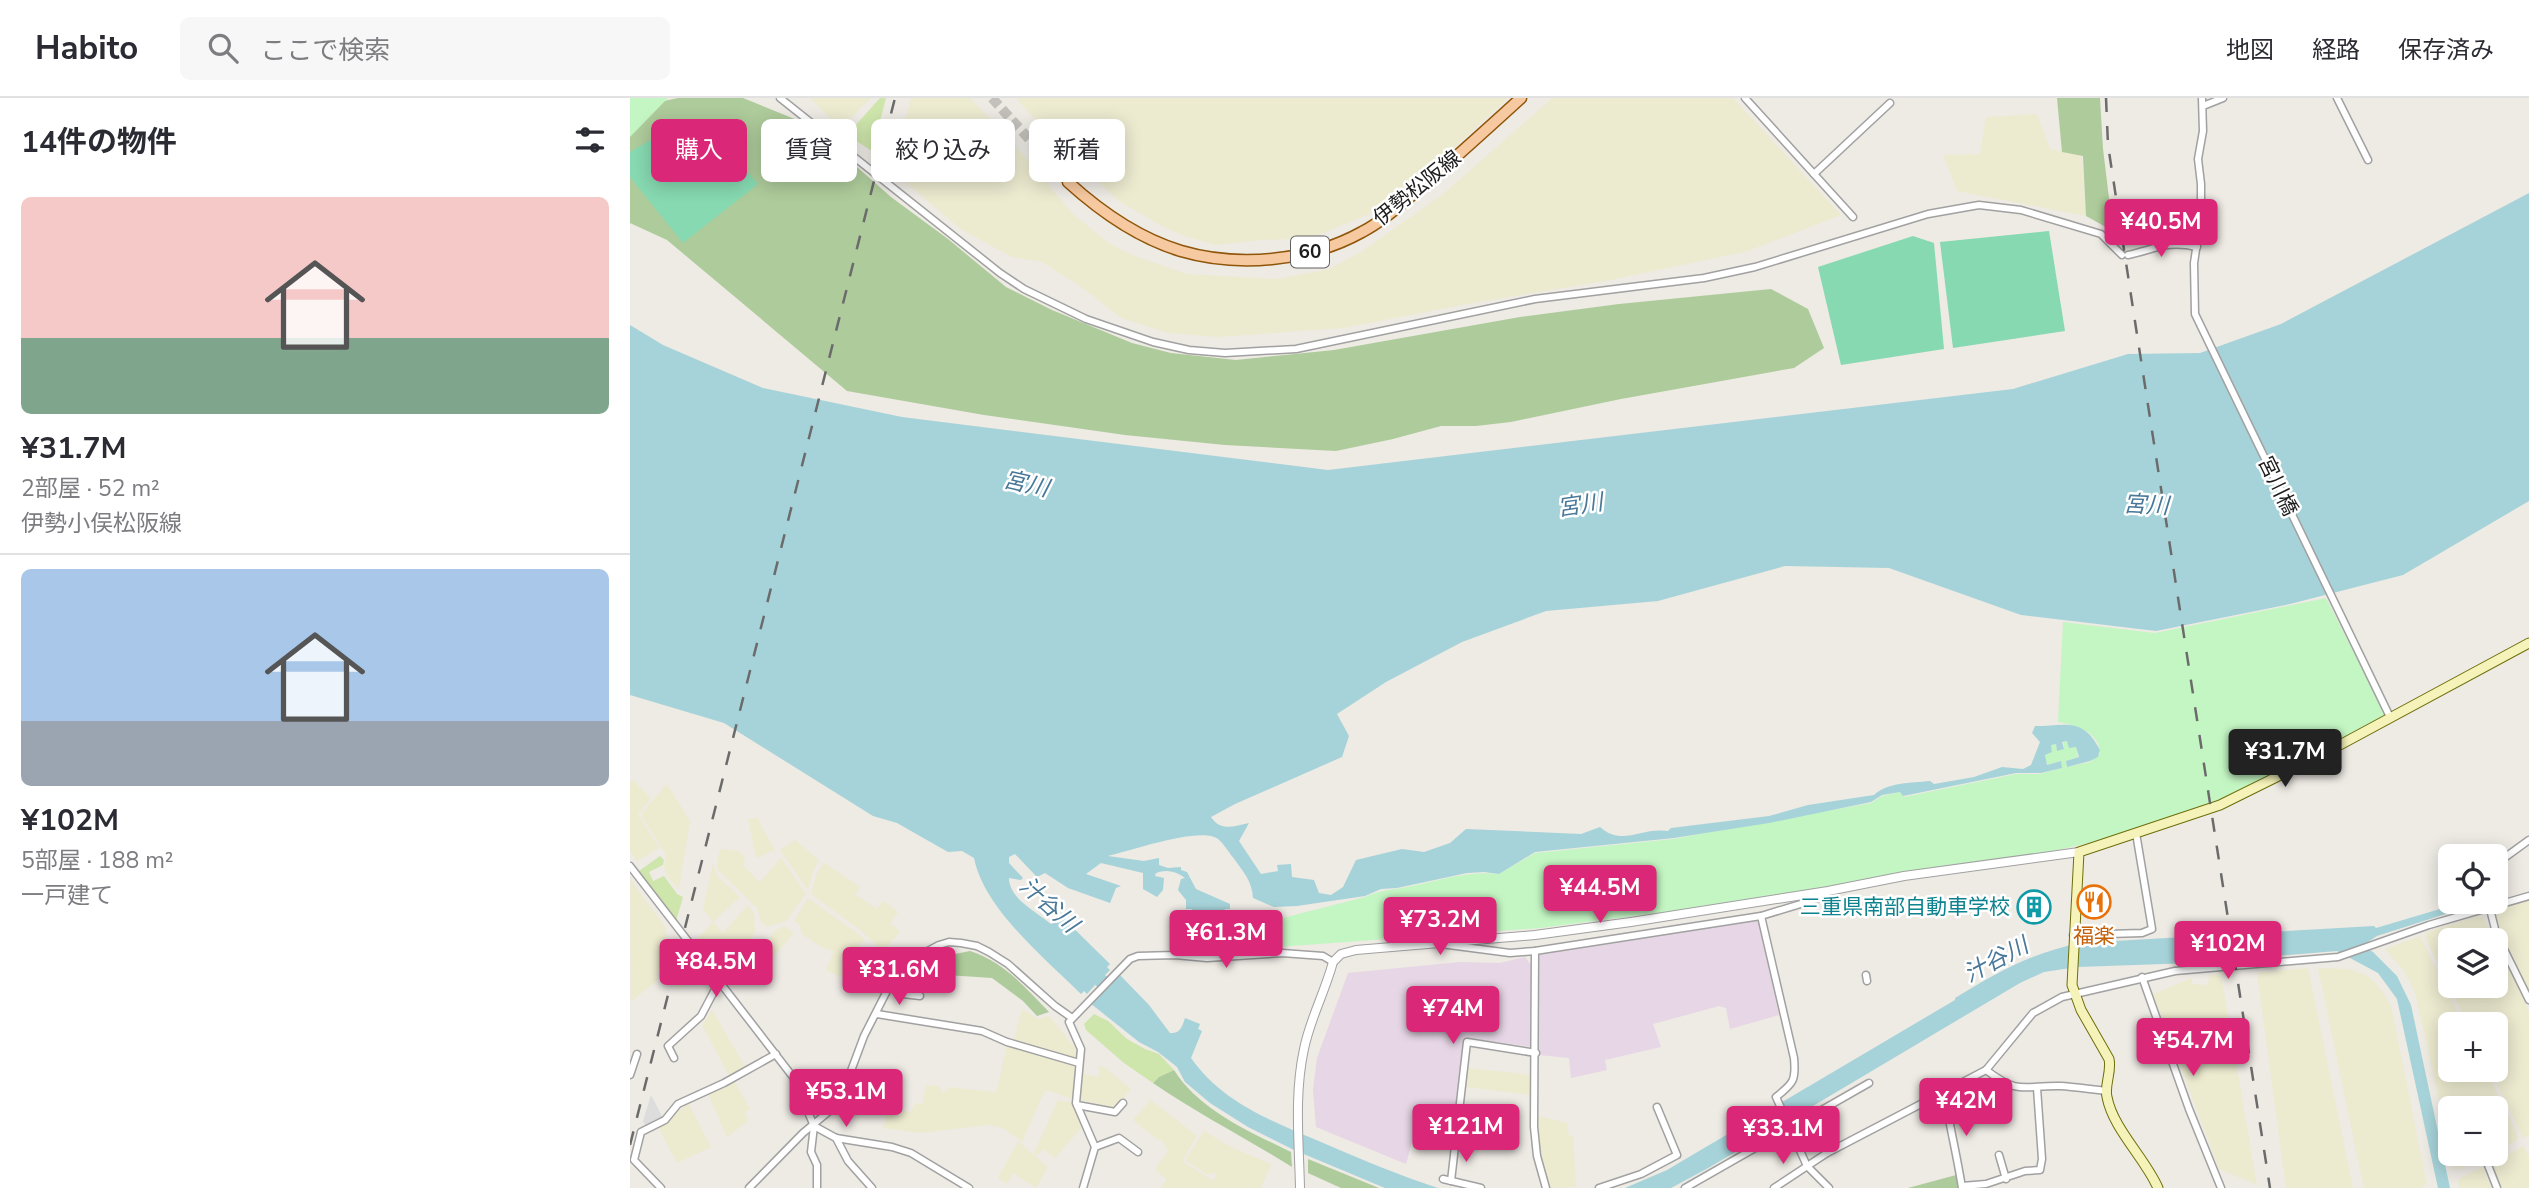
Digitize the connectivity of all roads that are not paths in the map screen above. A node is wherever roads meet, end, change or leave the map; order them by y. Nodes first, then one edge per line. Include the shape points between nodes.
1 (780, 98) edge
2 (1521, 98) edge
3 (1745, 98) edge
4 (2202, 98) edge
5 (2223, 98) edge
6 (2337, 98) edge
7 (1890, 103) dead end
8 (2203, 106) junction
9 (2368, 160) dead end
10 (1814, 174) junction
11 (1068, 182) tunnel mouth
12 (1853, 217) dead end
13 (2197, 247) junction
14 (2529, 643) edge
15 (2390, 718) junction
16 (2136, 833) junction
17 (2529, 840) edge
18 (2079, 852) junction
19 (2508, 855) edge
20 (630, 866) edge
21 (1828, 891) junction
22 (2529, 896) edge
23 (2508, 901) edge
24 (2462, 914) edge
25 (2491, 914) edge
26 (1761, 916) junction
27 (2073, 937) junction
28 (1437, 942) junction
29 (1535, 951) junction
30 (1333, 962) junction
31 (2142, 977) junction
32 (719, 982) junction
33 (889, 986) junction
34 (2074, 993) junction
35 (920, 996) dead end
36 (2529, 1000) edge
37 (877, 1014) junction
38 (1072, 1018) junction
39 (1536, 1052) junction
40 (637, 1054) dead end
41 (776, 1054) junction
42 (674, 1058) dead end
43 (1079, 1063) junction
44 (1986, 1070) junction
45 (630, 1075) edge
46 (1869, 1083) dead end
47 (2038, 1088) junction
48 (1944, 1091) junction
49 (2106, 1091) junction
50 (1123, 1103) dead end
51 (1077, 1105) junction
52 (1657, 1107) dead end
53 (814, 1126) junction
54 (1789, 1128) junction
55 (836, 1138) junction
56 (1095, 1147) junction
57 (1138, 1152) dead end
58 (1999, 1155) dead end
59 (1807, 1166) junction
60 (2488, 1166) edge
61 (2006, 1179) junction
62 (1962, 1187) edge
63 (662, 1188) edge
64 (749, 1188) edge
65 (817, 1188) edge
66 (872, 1188) edge
67 (969, 1188) edge
68 (1083, 1188) edge
69 (1300, 1188) edge
70 (1481, 1188) edge
71 (1546, 1188) edge
72 (1599, 1188) edge
73 (1685, 1188) edge
74 (1774, 1188) edge
75 (1829, 1188) edge
76 (2158, 1188) edge
77 (2221, 1188) edge
78 (2497, 1188) edge

1 - 13 street via 1024,289 1086,319 1153,342 1208,352 1296,349 1535,299 1704,278 1928,214 1979,205 2021,210 2101,234 2125,255 2182,243
2 - 11 main road, 伊勢松阪線 / 60 via 1391,212 1342,241 1290,257 1238,260 1181,251 1123,225
3 - 10 street
4 - 8 street, 宮川橋
5 - 8 street
6 - 9 street
7 - 10 street
8 - 13 street, 宮川橋 via 2197,159 2201,216
10 - 12 street
13 - 15 street, 宮川橋 via 2195,314
14 - 15 main road
15 - 16 main road via 2220,805
16 - 18 main road
16 - 27 street via 2152,929
17 - 19 street
18 - 21 street
18 - 27 main road
20 - 32 street
21 - 26 street via 1817,900
21 - 28 street via 1576,929
22 - 23 street
24 - 31 street via 2338,957
25 - 36 street
26 - 29 street
26 - 54 street via 1794,1058 1796,1077 1776,1097
27 - 34 main road
28 - 29 street via 1510,953
28 - 30 street via 1356,950
29 - 39 street
30 - 38 street via 1323,956 1282,953 1207,958 1146,955 1130,959
30 - 69 street via 1304,1047 1298,1082
31 - 34 street
31 - 77 street
32 - 41 street
32 - 42 street via 701,1016 668,1046
33 - 35 street
33 - 37 street
33 - 38 street via 906,963 939,945 961,943 977,946 1008,964
34 - 44 street via 2033,1013
34 - 49 main road via 2109,1059
37 - 43 street via 982,1031
37 - 53 street via 839,1103
38 - 43 street via 1069,1026 1081,1049
39 - 70 street via 1467,1042 1447,1180
39 - 71 street via 1534,1127
40 - 45 street
41 - 53 street via 793,1077
41 - 63 street via 678,1104 665,1120 640,1132 634,1160
43 - 51 street
44 - 47 street via 2003,1083
44 - 48 street
46 - 54 street
47 - 49 street
47 - 61 street via 2040,1170
48 - 59 street
48 - 62 street
49 - 76 main road via 2113,1115
50 - 51 street via 1115,1112
51 - 56 street
52 - 72 street via 1677,1155
53 - 55 street
53 - 64 street
53 - 65 street via 811,1152 817,1165
54 - 59 street
54 - 73 street
55 - 66 street via 848,1161
55 - 67 street via 911,1153
56 - 57 street via 1119,1138
56 - 68 street
58 - 61 street
59 - 74 street
59 - 75 street
60 - 78 street
61 - 62 street

